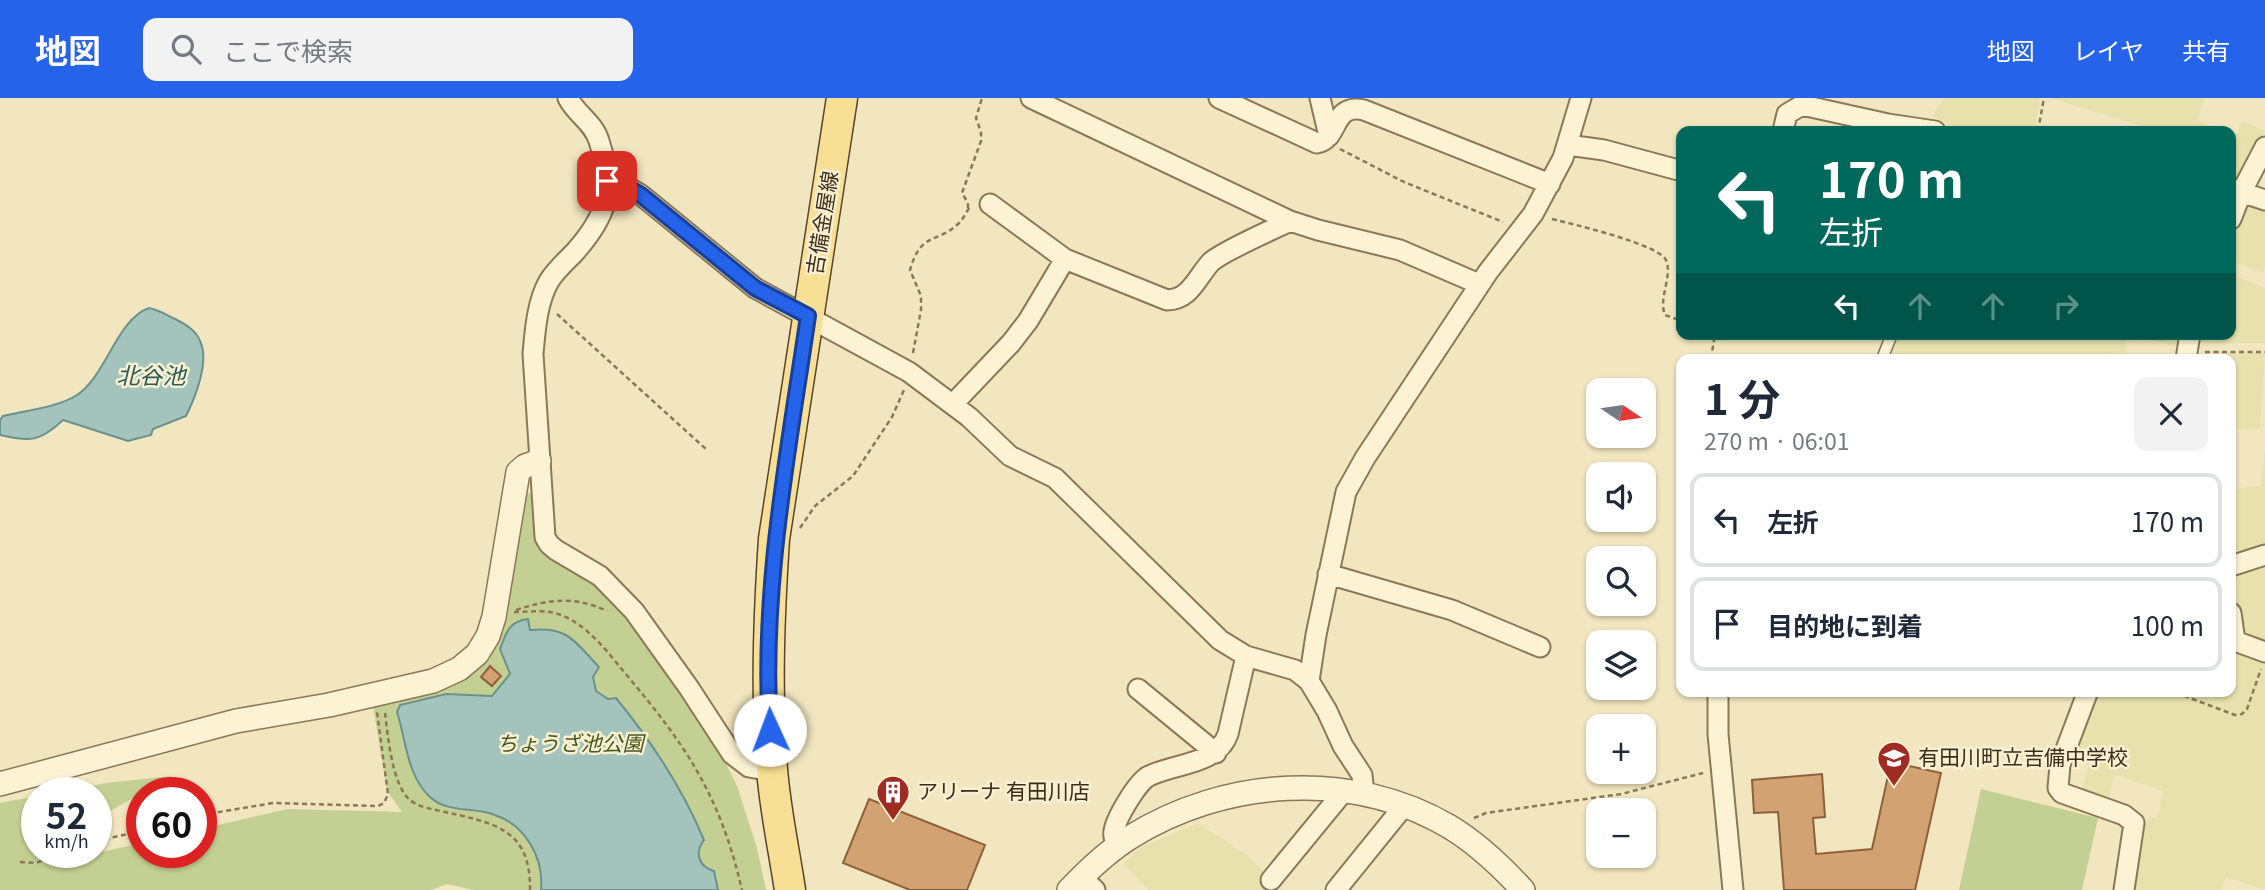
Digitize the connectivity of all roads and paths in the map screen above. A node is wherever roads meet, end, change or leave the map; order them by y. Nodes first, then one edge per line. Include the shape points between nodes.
1 (568, 98) edge
2 (842, 98) edge
3 (982, 98) edge
4 (1031, 98) edge
5 (1219, 98) edge
6 (1320, 98) edge
7 (1581, 98) edge
8 (2044, 98) edge
9 (1784, 126) edge
10 (1901, 126) edge
11 (2039, 126) edge
12 (1329, 136) junction
13 (1568, 145) junction
14 (2265, 147) edge
15 (1676, 169) edge
16 (607, 181) junction
17 (1550, 184) junction
18 (2237, 190) edge
19 (2265, 200) edge
20 (990, 204) dead end
21 (968, 208) dead end
22 (1533, 214) junction
23 (1290, 221) junction
24 (1520, 230) junction
25 (1065, 259) junction
26 (1479, 284) junction
27 (542, 300) junction
28 (808, 316) junction
29 (1676, 319) edge
30 (2188, 348) edge
31 (2265, 352) edge
32 (953, 404) junction
33 (707, 450) dead end
34 (539, 461) junction
35 (2265, 555) edge
36 (2236, 564) edge
37 (1328, 574) junction
38 (615, 615) dead end
39 (2236, 642) edge
40 (1540, 647) dead end
41 (1247, 656) junction
42 (2263, 659) edge
43 (1309, 681) junction
44 (1138, 689) dead end
45 (379, 693) junction
46 (1718, 697) edge
47 (2086, 697) edge
48 (2187, 697) edge
49 (1216, 753) junction
50 (1720, 769) junction
51 (772, 771) junction
52 (0, 784) edge
53 (1354, 792) junction
54 (1404, 806) junction
55 (217, 812) edge
56 (1458, 833) junction
57 (1118, 846) junction
58 (1271, 880) dead end
59 (1082, 886) edge
60 (530, 890) edge
61 (741, 890) edge
62 (790, 890) edge
63 (1336, 890) edge
64 (1523, 890) edge
65 (1733, 890) edge
66 (2124, 890) edge

1 - 16 street via 597,134
2 - 28 main road, 吉備金屋線
3 - 21 path via 976,118 981,141 962,193
4 - 23 street
5 - 12 street via 1312,142 1323,142
6 - 12 street
7 - 13 street
8 - 11 path
9 - 10 street via 1787,114 1802,106
12 - 17 street via 1347,110 1364,110
12 - 24 path via 1338,148 1404,182
13 - 15 street
13 - 17 street
14 - 18 street
16 - 27 street via 606,204 597,225 550,280
16 - 28 street via 641,195 755,288
17 - 22 street
18 - 19 street
20 - 25 street
22 - 24 street
22 - 29 path via 1628,240 1662,256 1667,270 1662,308 1665,315
23 - 25 street via 1213,260 1177,300
23 - 26 street via 1400,250
24 - 26 street
25 - 32 street via 1028,321
26 - 37 street via 1346,492
27 - 33 path
27 - 34 street via 533,354
28 - 32 street via 894,363
28 - 51 main road, 吉備金屋線 via 774,539 768,646
30 - 31 path
32 - 41 street via 1010,456 1055,478 1220,640
34 - 45 street via 518,472 494,617 477,654 433,681
34 - 51 street via 543,527 549,544 600,576 634,611 732,754 749,767
35 - 36 street
37 - 40 street via 1452,610
37 - 43 street
38 - 61 path via 568,599 504,611 559,614 589,633 614,659 670,727 705,784 728,837
39 - 42 street
41 - 43 street via 1295,670
41 - 49 street via 1228,734
42 - 48 path via 2242,714
43 - 53 street via 1362,775
44 - 49 street
45 - 52 street via 236,722
45 - 55 path via 388,794 384,803 273,803
45 - 60 path via 394,765 408,799 418,806 483,821 510,834 528,859
46 - 50 street
47 - 66 street via 2060,765 2058,788 2134,823
49 - 57 street via 1145,779 1117,822 1114,839
50 - 56 path via 1621,794 1486,813
50 - 65 street
51 - 62 main road, 吉備金屋線
53 - 54 street
53 - 57 street via 1302,788 1251,792 1185,810
53 - 58 street
54 - 56 street
54 - 63 street
56 - 64 street
57 - 59 street

